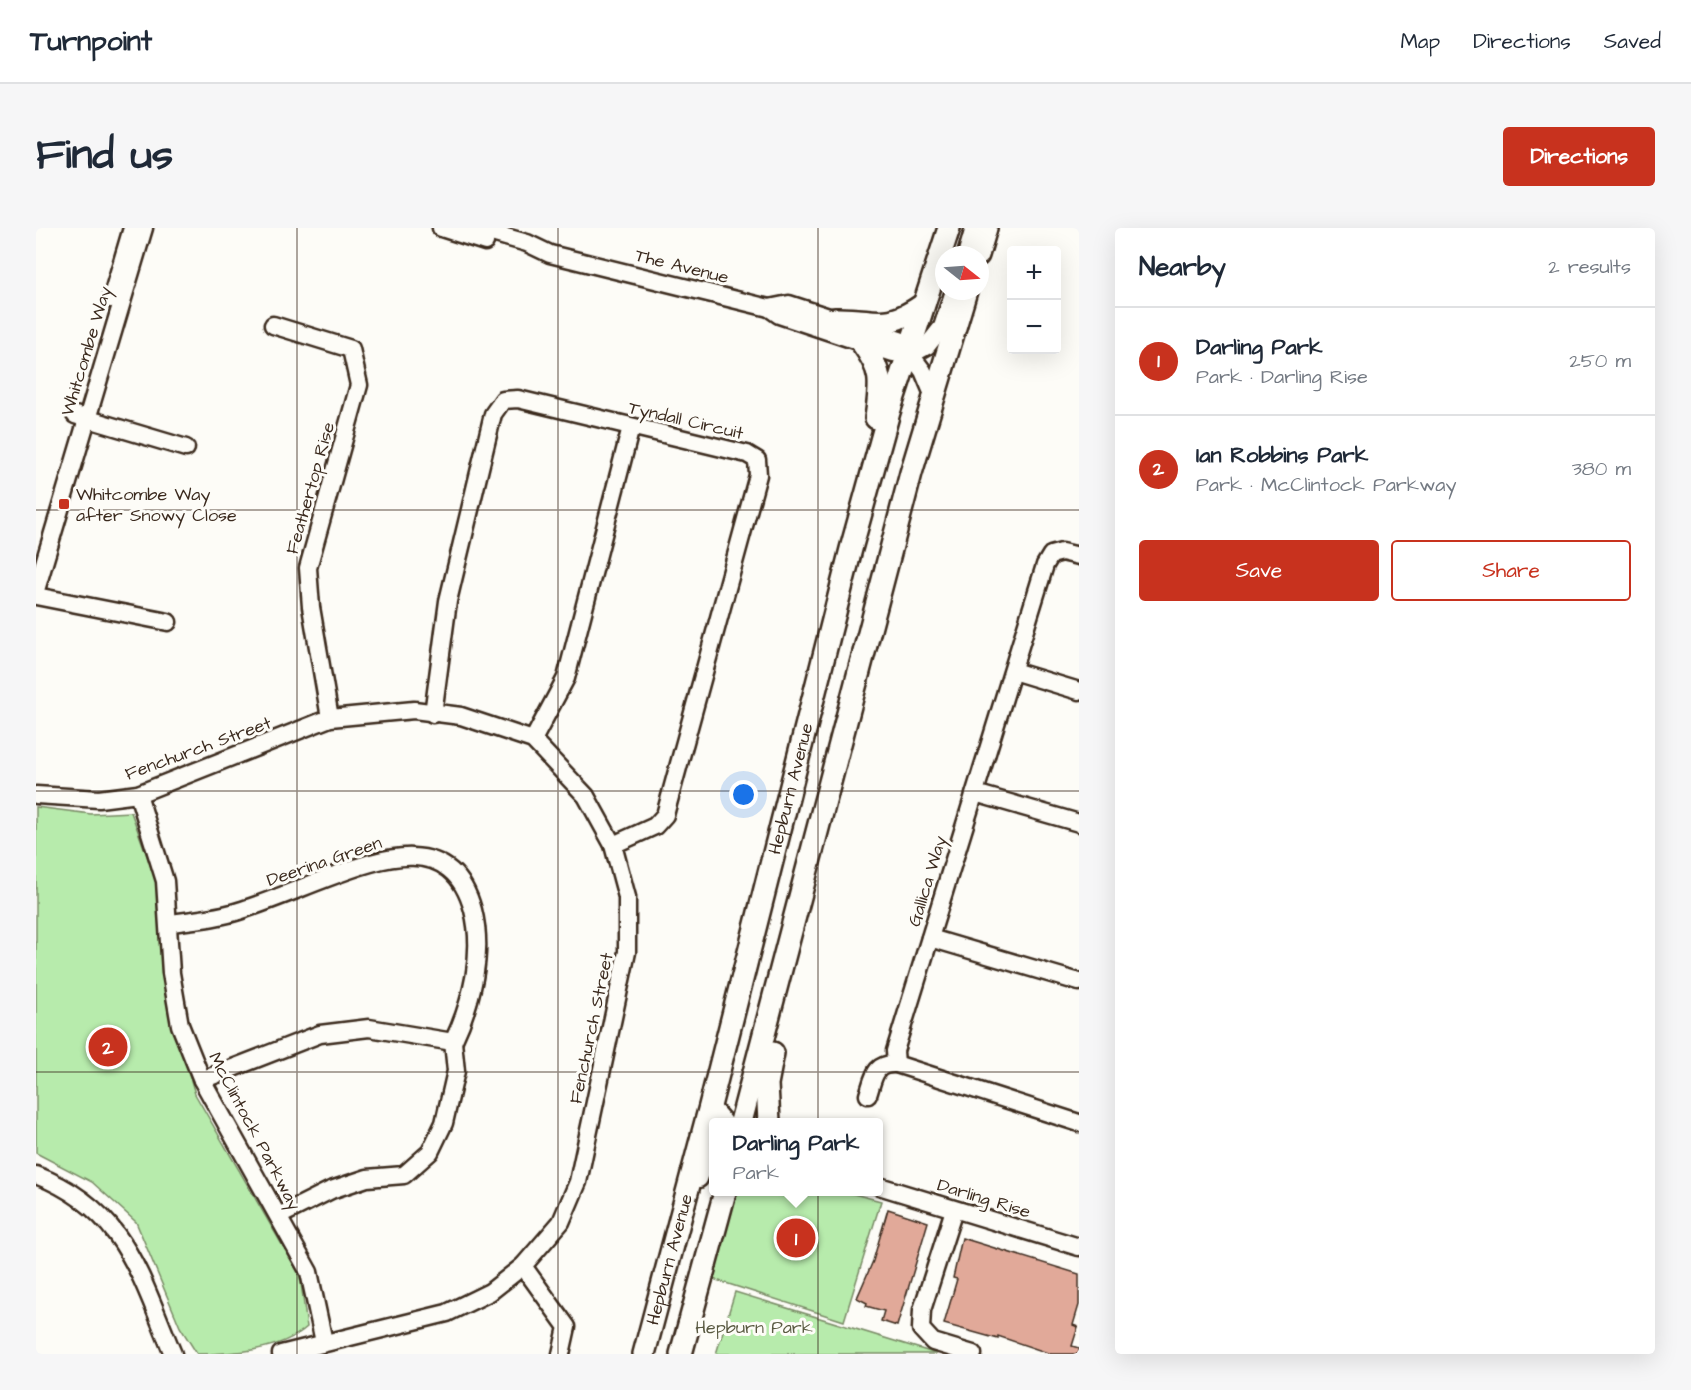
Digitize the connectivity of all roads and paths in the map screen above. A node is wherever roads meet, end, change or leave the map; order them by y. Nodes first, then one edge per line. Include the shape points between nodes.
1 (132, 228) edge
2 (144, 228) edge
3 (474, 228) edge
4 (949, 228) edge
5 (974, 228) edge
6 (986, 228) edge
7 (450, 230) edge
8 (969, 246) edge
9 (981, 246) edge
10 (550, 254) junction
11 (951, 300) edge
12 (963, 300) edge
13 (924, 304) junction
14 (769, 308) junction
15 (835, 319) junction
16 (273, 325) dead end
17 (862, 343) junction
18 (908, 351) junction
19 (934, 397) junction
20 (80, 417) junction
21 (631, 427) junction
22 (186, 448) dead end
23 (851, 549) junction
24 (36, 553) edge
25 (1079, 556) edge
26 (36, 590) edge
27 (36, 596) edge
28 (168, 622) dead end
29 (1013, 671) junction
30 (1079, 691) edge
31 (433, 714) junction
32 (330, 718) junction
33 (533, 740) junction
34 (975, 793) junction
35 (138, 794) junction
36 (36, 795) edge
37 (1079, 823) edge
38 (614, 844) junction
39 (170, 923) junction
40 (793, 929) junction
41 (930, 938) junction
42 (1079, 982) edge
43 (453, 1042) junction
44 (896, 1064) junction
45 (202, 1080) junction
46 (868, 1095) dead end
47 (710, 1106) junction
48 (720, 1118) edge
49 (742, 1118) edge
50 (769, 1118) edge
51 (1079, 1123) edge
52 (709, 1154) edge
53 (36, 1175) edge
54 (883, 1187) edge
55 (724, 1196) edge
56 (954, 1210) junction
57 (279, 1216) junction
58 (1079, 1247) edge
59 (523, 1266) junction
60 (651, 1326) junction
61 (324, 1342) junction
62 (173, 1354) edge
63 (281, 1354) edge
64 (561, 1354) edge
65 (644, 1354) edge
66 (681, 1354) edge
67 (973, 1354) edge

1 - 20 street, Whitcombe Way
2 - 20 street, Whitcombe Way
3 - 10 street, The Avenue
4 - 13 main road, Hepburn Avenue
5 - 8 street
6 - 9 main road
7 - 10 street, The Avenue via 526,254
10 - 14 street, The Avenue
11 - 18 street, The Avenue via 934,339 918,351
12 - 19 main road, Hepburn Avenue
13 - 15 main road via 903,319 890,322
13 - 18 main road, Hepburn Avenue
14 - 15 street, The Avenue via 789,304
14 - 17 street, The Avenue via 779,315
15 - 18 street, The Avenue via 900,340
16 - 32 street, Feathertop Rise via 351,350 359,386 308,568
17 - 18 street, The Avenue via 895,354
17 - 23 main road via 878,365 880,391 854,495 848,531
18 - 19 street, The Avenue via 923,370
18 - 23 main road, Hepburn Avenue
19 - 40 main road, Hepburn Avenue
20 - 22 street
20 - 24 street, Whitcombe Way
20 - 26 street, Whitcombe Way
21 - 31 street, Tyndall Circuit via 518,399 503,400 493,414 448,601
21 - 33 street via 566,678
21 - 38 street, Tyndall Circuit via 747,454 757,460 758,475 665,815 655,826
23 - 47 main road, Hepburn Avenue
25 - 29 street, Gallica Way via 1062,552 1051,555 1045,565
27 - 28 street
29 - 30 street
29 - 34 street, Gallica Way
31 - 32 street, Fenchurch Street via 414,711
31 - 33 street, Fenchurch Street via 461,716
32 - 35 street, Fenchurch Street
33 - 38 street, Fenchurch Street via 586,796
34 - 37 street
34 - 41 street, Gallica Way
35 - 36 street, Fenchurch Street via 99,799
35 - 39 street, McClintock Parkway via 165,880
38 - 59 street, Fenchurch Street via 627,897 627,952 578,1182 561,1222
39 - 43 street, Deerina Green via 239,911 364,864 398,856 420,856 440,862 468,892 478,942 463,1021
39 - 45 street, McClintock Parkway via 171,973 180,1025
40 - 49 main road, Hepburn Avenue
40 - 50 main road via 794,955 767,1084
41 - 42 street
41 - 44 street, Gallica Way via 895,1051
43 - 45 street via 369,1028 320,1034
43 - 57 street via 456,1071 444,1122 430,1152 404,1174 367,1178 331,1190
44 - 46 street via 877,1068
44 - 51 street
45 - 57 street, McClintock Parkway
47 - 48 street
47 - 60 main road, Hepburn Avenue
52 - 60 street via 669,1292 659,1318
53 - 62 street via 60,1184 95,1208 126,1245
54 - 56 street, Darling Rise
55 - 66 main road, Hepburn Avenue
56 - 58 street, Darling Rise
56 - 67 street via 922,1310 921,1329 933,1342
57 - 61 street, McClintock Parkway via 309,1272
59 - 61 street, Fenchurch Street via 490,1292 447,1313
59 - 64 street via 567,1327
60 - 65 main road, Hepburn Avenue
61 - 63 street, Fenchurch Street

